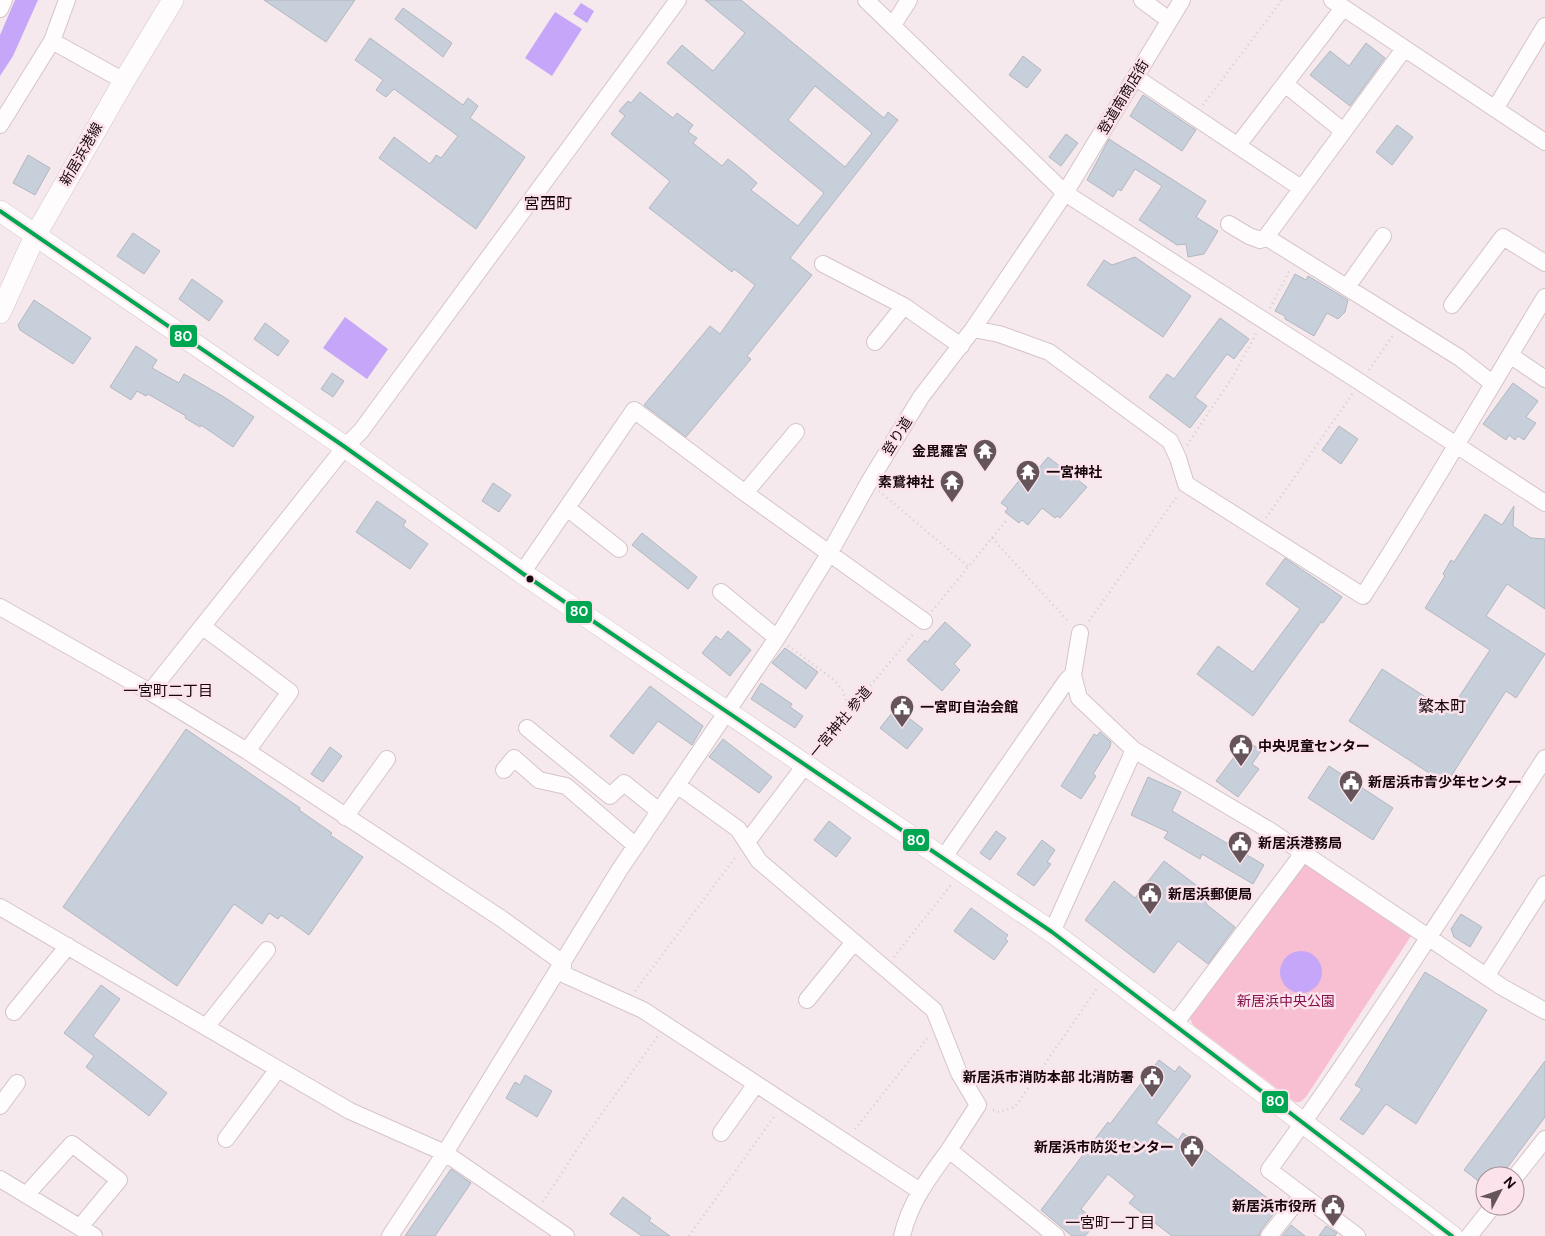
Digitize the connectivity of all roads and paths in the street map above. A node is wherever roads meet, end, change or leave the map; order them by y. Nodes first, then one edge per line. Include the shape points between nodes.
1 (4, 0) edge
2 (67, 0) edge
3 (173, 0) edge
4 (678, 0) edge
5 (866, 0) edge
6 (909, 0) edge
7 (1142, 0) edge
8 (1182, 0) edge
9 (1282, 0) edge
10 (1338, 4) edge
11 (0, 9) edge
12 (1169, 20) junction
13 (892, 25) junction
14 (1545, 26) edge
15 (52, 41) junction
16 (1404, 48) junction
17 (1135, 77) junction
18 (124, 81) junction
19 (1285, 84) junction
20 (1495, 108) junction
21 (1195, 117) junction
22 (0, 125) edge
23 (1344, 131) junction
24 (1545, 142) edge
25 (1238, 145) junction
26 (1301, 188) junction
27 (1065, 193) junction
28 (0, 210) edge
29 (1229, 224) dead end
30 (35, 236) junction
31 (1383, 236) dead end
32 (1266, 237) junction
33 (1297, 256) junction
34 (1545, 263) edge
35 (823, 264) dead end
36 (1347, 287) junction
37 (1545, 297) edge
38 (1452, 305) dead end
39 (904, 306) junction
40 (0, 313) edge
41 (1263, 320) junction
42 (1402, 322) junction
43 (973, 329) junction
44 (875, 342) dead end
45 (961, 346) junction
46 (1510, 356) junction
47 (1545, 379) edge
48 (1360, 382) junction
49 (1492, 383) junction
50 (796, 432) dead end
51 (1457, 445) junction
52 (345, 447) junction
53 (1178, 458) junction
54 (868, 482) junction
55 (1186, 484) junction
56 (745, 493) junction
57 (1545, 503) edge
58 (567, 508) junction
59 (1006, 521) dead end
60 (1258, 529) junction
61 (992, 538) junction
62 (619, 549) dead end
63 (829, 554) junction
64 (969, 567) junction
65 (522, 573) junction
66 (721, 592) dead end
67 (0, 607) edge
68 (924, 621) junction
69 (203, 627) junction
70 (1080, 633) junction
71 (777, 638) junction
72 (1073, 675) junction
73 (150, 692) junction
74 (850, 711) junction
75 (727, 712) junction
76 (527, 728) dead end
77 (1134, 750) junction
78 (247, 751) junction
79 (1545, 758) edge
80 (387, 759) dead end
81 (806, 764) junction
82 (504, 770) dead end
83 (677, 785) junction
84 (660, 811) junction
85 (345, 817) junction
86 (747, 842) junction
87 (636, 846) junction
88 (1304, 852) junction
89 (944, 856) junction
90 (963, 870) junction
91 (1545, 884) edge
92 (0, 907) edge
93 (1052, 932) junction
94 (1429, 936) junction
95 (854, 942) junction
96 (68, 946) junction
97 (267, 950) dead end
98 (563, 963) junction
99 (885, 968) junction
100 (1108, 974) junction
101 (1488, 975) junction
102 (807, 1000) dead end
103 (627, 1001) junction
104 (1543, 1005) edge
105 (14, 1012) dead end
106 (939, 1023) junction
107 (666, 1024) junction
108 (1174, 1025) junction
109 (206, 1027) junction
110 (278, 1070) junction
111 (17, 1083) dead end
112 (756, 1084) junction
113 (784, 1102) junction
114 (978, 1105) junction
115 (0, 1106) edge
116 (1304, 1123) junction
117 (721, 1133) dead end
118 (226, 1139) dead end
119 (1545, 1139) edge
120 (845, 1142) junction
121 (949, 1150) junction
122 (444, 1153) junction
123 (1524, 1166) edge
124 (0, 1179) edge
125 (920, 1191) junction
126 (26, 1195) junction
127 (1302, 1195) junction
128 (535, 1214) junction
129 (1485, 1216) edge
130 (80, 1227) junction
131 (94, 1236) edge
132 (390, 1236) edge
133 (566, 1236) edge
134 (689, 1236) edge
135 (902, 1236) edge
136 (1056, 1236) edge
137 (1269, 1236) edge
138 (1357, 1236) edge
139 (1452, 1236) edge
140 (1469, 1236) edge

1 - 11 street
2 - 15 street
3 - 18 main road, 新居浜港線
4 - 52 street via 361,431
5 - 13 street
6 - 13 street
7 - 12 street
8 - 12 street, 登道南商店街
9 - 21 path
10 - 16 street
10 - 19 street
12 - 17 street, 登道南商店街
13 - 27 street
14 - 20 street
15 - 18 street
15 - 22 street
16 - 20 street
16 - 23 street
17 - 21 street
17 - 27 street, 登道南商店街
18 - 30 main road, 新居浜港線
19 - 23 street
19 - 25 street
20 - 24 street
21 - 25 street
23 - 26 street
25 - 26 street
26 - 32 street
27 - 41 street
27 - 43 street, 登り道
28 - 30 main road
29 - 32 street via 1248,236 1260,240
30 - 40 main road, 新居浜港線
30 - 52 main road
31 - 36 street
32 - 33 street
33 - 36 street
33 - 41 path
34 - 38 street via 1503,237
35 - 39 street
36 - 42 street
37 - 46 street
39 - 44 street
39 - 45 street
41 - 48 street
41 - 53 path via 1232,378
42 - 48 path
42 - 49 street via 1460,358
43 - 45 street, 登り道
43 - 53 street via 1000,334 1049,352 1170,441
45 - 54 street, 登り道 via 922,397
46 - 47 street
46 - 49 street
48 - 51 street
48 - 60 path
49 - 51 street
50 - 56 street
51 - 57 street
51 - 60 street via 1363,596
52 - 65 main road
52 - 69 street
53 - 55 street
54 - 63 street, 登り道
54 - 64 path
55 - 60 street
55 - 70 path
56 - 58 street via 634,410
56 - 63 street
58 - 62 street
58 - 65 street
59 - 61 path, 一宮神社 参道
61 - 64 path, 一宮神社 参道
61 - 70 path
63 - 68 street
63 - 71 street, 登り道
64 - 68 path, 一宮神社 参道
65 - 75 main road
66 - 71 street
67 - 73 street
68 - 74 path, 一宮神社 参道
69 - 73 street
69 - 78 street via 290,692
70 - 72 street
71 - 74 path via 833,680 842,689
71 - 75 street, 登り道
72 - 77 street via 1079,698
72 - 89 street via 1066,680
73 - 78 street
74 - 81 path, 一宮神社 参道
75 - 81 main road
75 - 83 street, 登り道
76 - 84 street via 610,796 624,783
77 - 88 street
77 - 93 street
78 - 85 street
79 - 94 street
80 - 85 street
81 - 86 street, 一宮神社 参道
81 - 89 main road
82 - 87 street via 514,758 539,780 566,786
83 - 84 street, 登り道
83 - 86 street via 738,829
84 - 87 street, 登り道
85 - 98 street via 502,919
86 - 95 street via 759,861
86 - 103 path
87 - 98 street, 登り道
88 - 94 street
88 - 108 street
89 - 90 main road
90 - 93 main road
90 - 99 path
91 - 101 street
92 - 96 street
93 - 100 main road
94 - 101 street
94 - 116 street
95 - 99 street
95 - 102 street
96 - 105 street
96 - 109 street
97 - 109 street
98 - 103 street via 563,974
98 - 122 street, 登り道
99 - 106 street via 934,1010
100 - 108 main road
100 - 114 path via 1015,1107 999,1112
101 - 104 street via 1502,986
103 - 107 street
106 - 114 street via 960,1073
106 - 120 path
107 - 112 street
107 - 128 path via 585,1137
108 - 116 main road
109 - 110 street
110 - 118 street
110 - 122 street via 350,1111
111 - 115 street
112 - 113 street
112 - 117 street
113 - 120 street
113 - 134 path
114 - 121 street
116 - 127 street via 1269,1170
116 - 139 main road
119 - 123 street
120 - 125 street
121 - 125 street
121 - 136 street
122 - 128 street
122 - 132 street, 登り道
124 - 126 street
125 - 135 street via 906,1218
126 - 130 street
126 - 130 street via 72,1144 119,1180
127 - 137 street
127 - 138 street
128 - 133 street
129 - 140 street
130 - 131 street

